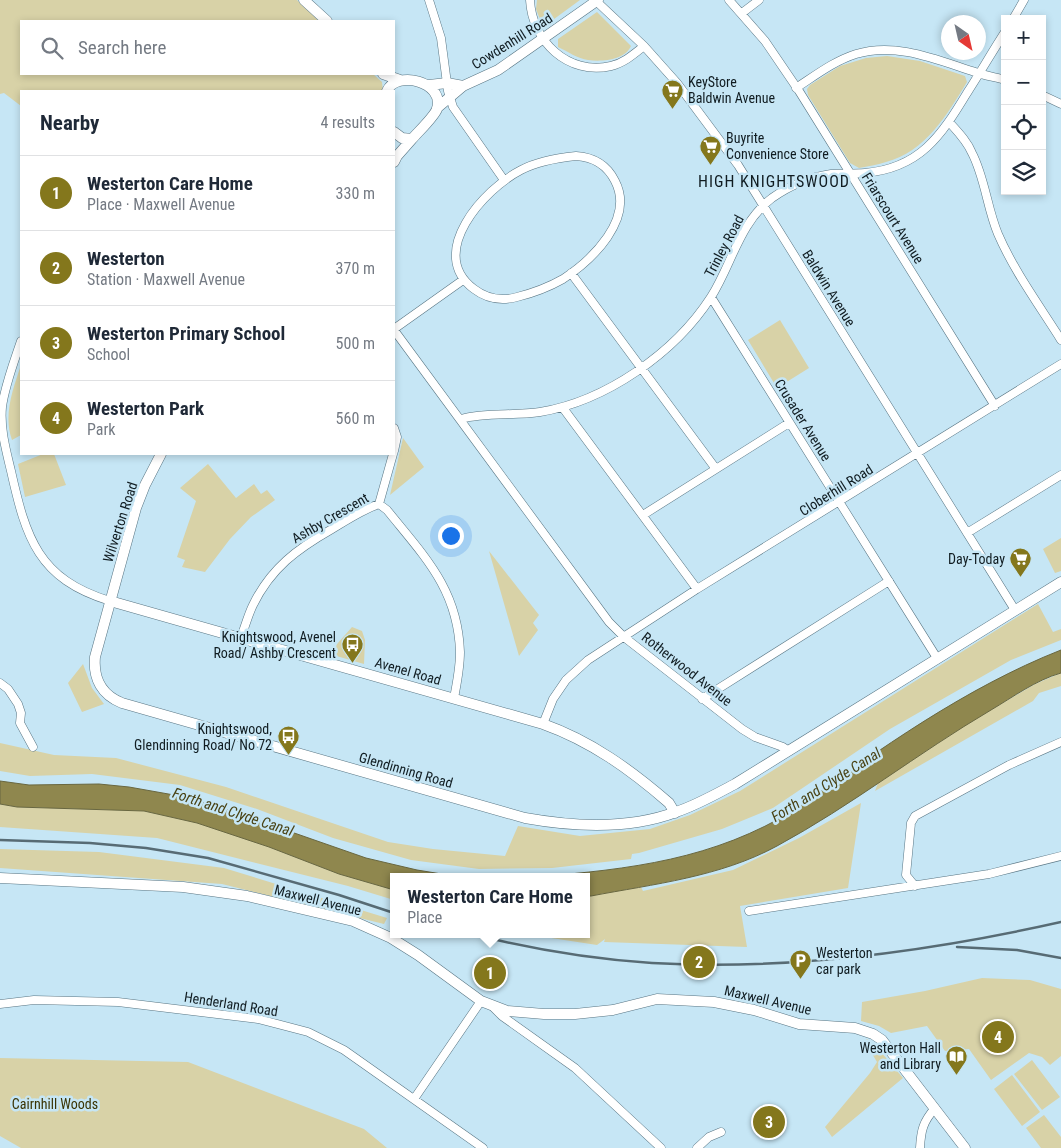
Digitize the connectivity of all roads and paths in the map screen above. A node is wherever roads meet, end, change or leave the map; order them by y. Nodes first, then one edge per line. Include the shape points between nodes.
1 (304, 0) edge
2 (429, 0) edge
3 (530, 0) edge
4 (597, 0) edge
5 (729, 0) edge
6 (760, 0) edge
7 (1024, 0) edge
8 (742, 13) junction
9 (1015, 15) edge
10 (326, 20) edge
11 (1001, 38) edge
12 (543, 40) junction
13 (644, 46) junction
14 (979, 74) junction
15 (382, 75) edge
16 (385, 75) edge
17 (1001, 79) edge
18 (400, 80) junction
19 (429, 86) junction
20 (463, 86) junction
21 (796, 88) junction
22 (387, 90) edge
23 (448, 91) junction
24 (1046, 97) edge
25 (1061, 104) edge
26 (437, 108) junction
27 (949, 122) junction
28 (395, 134) edge
29 (412, 139) junction
30 (395, 159) edge
31 (850, 173) junction
32 (504, 180) junction
33 (763, 206) junction
34 (571, 273) junction
35 (463, 280) junction
36 (711, 297) junction
37 (395, 329) edge
38 (395, 331) edge
39 (1061, 340) edge
40 (20, 344) edge
41 (1061, 364) edge
42 (641, 368) junction
43 (995, 406) junction
44 (563, 408) junction
45 (461, 420) junction
46 (789, 423) junction
47 (395, 431) edge
48 (395, 444) edge
49 (918, 454) junction
50 (160, 455) edge
51 (392, 455) edge
52 (716, 469) junction
53 (1061, 475) edge
54 (840, 502) junction
55 (380, 504) junction
56 (643, 515) junction
57 (967, 533) junction
58 (889, 581) junction
59 (1061, 582) edge
60 (697, 589) junction
61 (110, 601) junction
62 (1016, 610) junction
63 (624, 637) junction
64 (241, 638) junction
65 (937, 658) junction
66 (0, 683) edge
67 (454, 698) junction
68 (702, 699) junction
69 (543, 724) junction
70 (1061, 742) edge
71 (33, 746) dead end
72 (789, 751) junction
73 (675, 813) junction
74 (1061, 856) edge
75 (0, 878) edge
76 (914, 886) junction
77 (749, 911) dead end
78 (390, 938) edge
79 (391, 938) edge
80 (481, 1001) junction
81 (0, 1004) edge
82 (493, 1006) junction
83 (414, 1099) junction
84 (935, 1108) junction
85 (721, 1132) dead end
86 (483, 1148) edge
87 (661, 1148) edge
88 (697, 1148) edge
89 (920, 1148) edge
90 (965, 1148) edge

1 - 10 street
2 - 23 street via 441,38
3 - 12 street via 534,25
4 - 12 street, Cowdenhill Road
4 - 13 street, Baldwin Avenue
5 - 8 street, Friarscourt Avenue
6 - 8 street
7 - 9 street
8 - 21 street, Friarscourt Avenue
11 - 14 street, Trinley Road
12 - 13 street via 564,59 586,67 611,66
12 - 20 street, Cowdenhill Road via 498,70
13 - 33 street, Baldwin Avenue via 705,118
14 - 17 street
14 - 21 street via 913,53 874,50 857,53 830,65
14 - 27 street, Trinley Road
15 - 22 street
16 - 18 street
18 - 19 street
18 - 22 street
19 - 23 street, Cowdenhill Road
19 - 26 street via 437,95
20 - 23 street, Cowdenhill Road
20 - 23 street, Cowdenhill Road
21 - 31 street, Friarscourt Avenue
23 - 26 street, Cowdenhill Road
23 - 32 street via 453,107
24 - 25 street
26 - 29 street, Cowdenhill Road
27 - 31 street, Trinley Road via 930,145 909,160 882,170
27 - 39 street via 973,154 992,218 1006,251
28 - 29 street via 405,140
29 - 30 street
31 - 33 street, Trinley Road via 802,181
31 - 43 street, Friarscourt Avenue
32 - 34 street via 535,164 576,156 602,164 614,177 620,201 618,216 599,248
32 - 35 street via 483,199 462,230 456,252
33 - 36 street, Trinley Road via 740,236
33 - 49 street, Baldwin Avenue
34 - 35 street via 530,294 501,299 478,292
34 - 42 street
35 - 37 street
36 - 42 street, Trinley Road via 677,337
36 - 46 street, Crusader Avenue
38 - 45 street, Rotherwood Avenue
40 - 61 street via 5,393 1,421 25,527 54,572 80,590
41 - 43 street, Cloberhill Road
42 - 44 street, Trinley Road via 610,388
42 - 52 street
43 - 49 street, Cloberhill Road
44 - 45 street, Trinley Road via 473,416
44 - 56 street
45 - 63 street, Rotherwood Avenue via 609,622
46 - 52 street
46 - 54 street, Crusader Avenue
47 - 48 street
49 - 54 street, Cloberhill Road
49 - 57 street, Baldwin Avenue
50 - 61 street, Wilverton Road via 136,508
51 - 55 street
52 - 56 street
53 - 57 street
54 - 58 street, Crusader Avenue
54 - 60 street, Cloberhill Road
55 - 64 street, Ashby Crescent via 365,509 290,555 262,588
55 - 67 street, Ashby Crescent via 436,572 450,601 460,653
56 - 60 street
57 - 62 street, Baldwin Avenue
58 - 65 street, Crusader Avenue
58 - 68 street
59 - 62 street
60 - 63 street, Cloberhill Road
61 - 64 street, Avenel Road
61 - 73 street, Glendinning Road via 94,667 104,691 122,703 550,823 604,826
62 - 65 street
63 - 68 street, Rotherwood Avenue
63 - 69 street, Cloberhill Road via 588,660 566,680
64 - 67 street, Avenel Road
65 - 72 street
66 - 71 street via 18,704 20,723
67 - 69 street, Avenel Road
68 - 72 street, Rotherwood Avenue via 755,737
69 - 73 street, Avenel Road via 584,740 612,758 669,803
70 - 76 street via 1009,765 915,816 911,823 906,875
72 - 73 street, Glendinning Road via 735,784
74 - 76 street via 989,874
75 - 78 street, Maxwell Avenue via 183,887 247,896 353,920
76 - 77 street
79 - 80 street, Maxwell Avenue
80 - 82 street, Maxwell Avenue
80 - 83 street
81 - 83 street, Henderland Road via 34,1000 118,1002 258,1019 308,1032 337,1046
82 - 84 street, Maxwell Avenue via 507,1011 575,1014 614,1010 657,1000 692,1000 754,1010 799,1024 855,1028 882,1040
82 - 87 street via 502,1016 575,1068
83 - 86 street, Henderland Road
84 - 89 street via 921,1130
84 - 90 street, Maxwell Avenue
85 - 88 street

